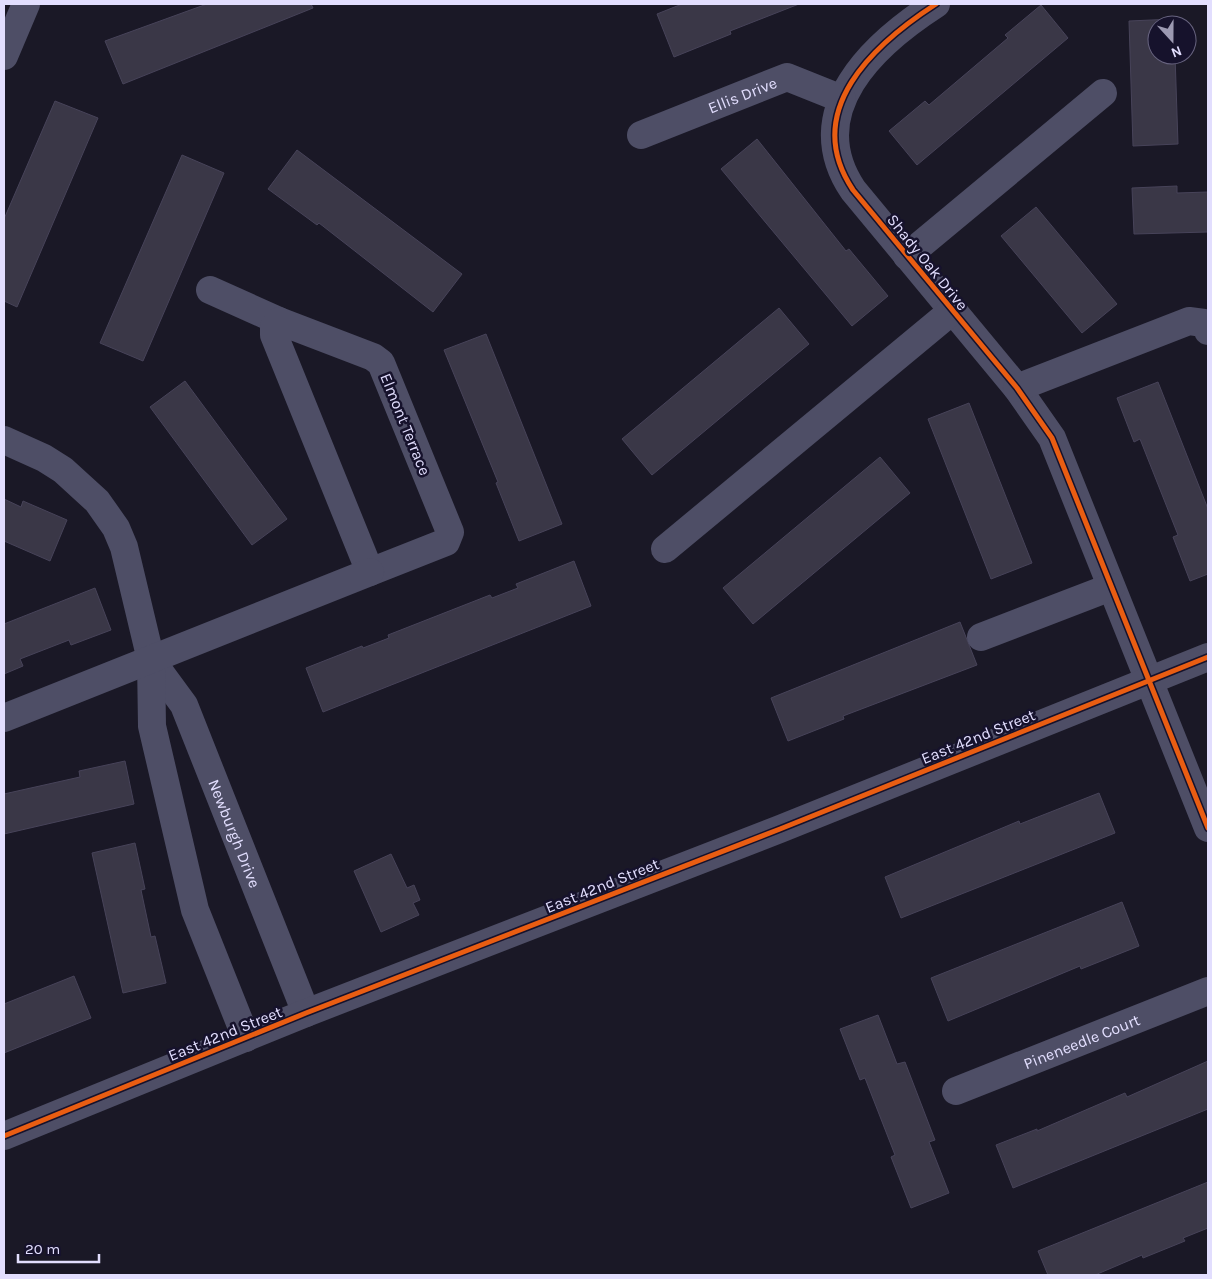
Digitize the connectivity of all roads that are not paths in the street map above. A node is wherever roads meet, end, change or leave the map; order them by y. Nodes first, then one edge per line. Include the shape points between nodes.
1 (26, 4) edge
2 (929, 6) edge
3 (4, 56) edge
4 (1103, 93) dead end
5 (842, 99) junction
6 (641, 135) dead end
7 (907, 256) junction
8 (210, 290) dead end
9 (952, 311) junction
10 (279, 321) junction
11 (1208, 331) edge
12 (1017, 388) junction
13 (4, 440) edge
14 (665, 549) dead end
15 (370, 572) junction
16 (1111, 587) junction
17 (981, 637) dead end
18 (1208, 657) edge
19 (150, 660) junction
20 (1148, 681) junction
21 (4, 718) edge
22 (1208, 828) edge
23 (1208, 991) edge
24 (306, 1014) junction
25 (246, 1038) junction
26 (956, 1091) dead end
27 (4, 1136) edge

1 - 3 street
2 - 5 street via 861,66
4 - 7 street, Shady Oak Drive
5 - 6 street, Ellis Drive via 787,77
5 - 7 street, Shady Oak Drive via 835,121 835,143 846,180
7 - 9 street, Shady Oak Drive
8 - 10 street, Elmont Terrace
9 - 12 street, Shady Oak Drive
9 - 14 street, Shady Oak Drive
10 - 15 street via 274,327 274,336
10 - 15 street, Elmont Terrace via 381,363 450,532 446,542
11 - 12 street via 1204,323 1189,320
12 - 16 street, Shady Oak Drive via 1056,447
13 - 19 street, Newburgh Drive via 63,470 105,511 124,547
15 - 19 street, Elmont Terrace
16 - 17 street
16 - 20 street, Shady Oak Drive
18 - 20 street, East 42nd Street
19 - 21 street
19 - 24 street, Newburgh Drive via 184,705
19 - 25 street via 152,726 195,910
20 - 22 street, Shady Oak Drive
20 - 24 street, East 42nd Street
23 - 26 street, Pineneedle Court
24 - 25 street, East 42nd Street
25 - 27 street, East 42nd Street

